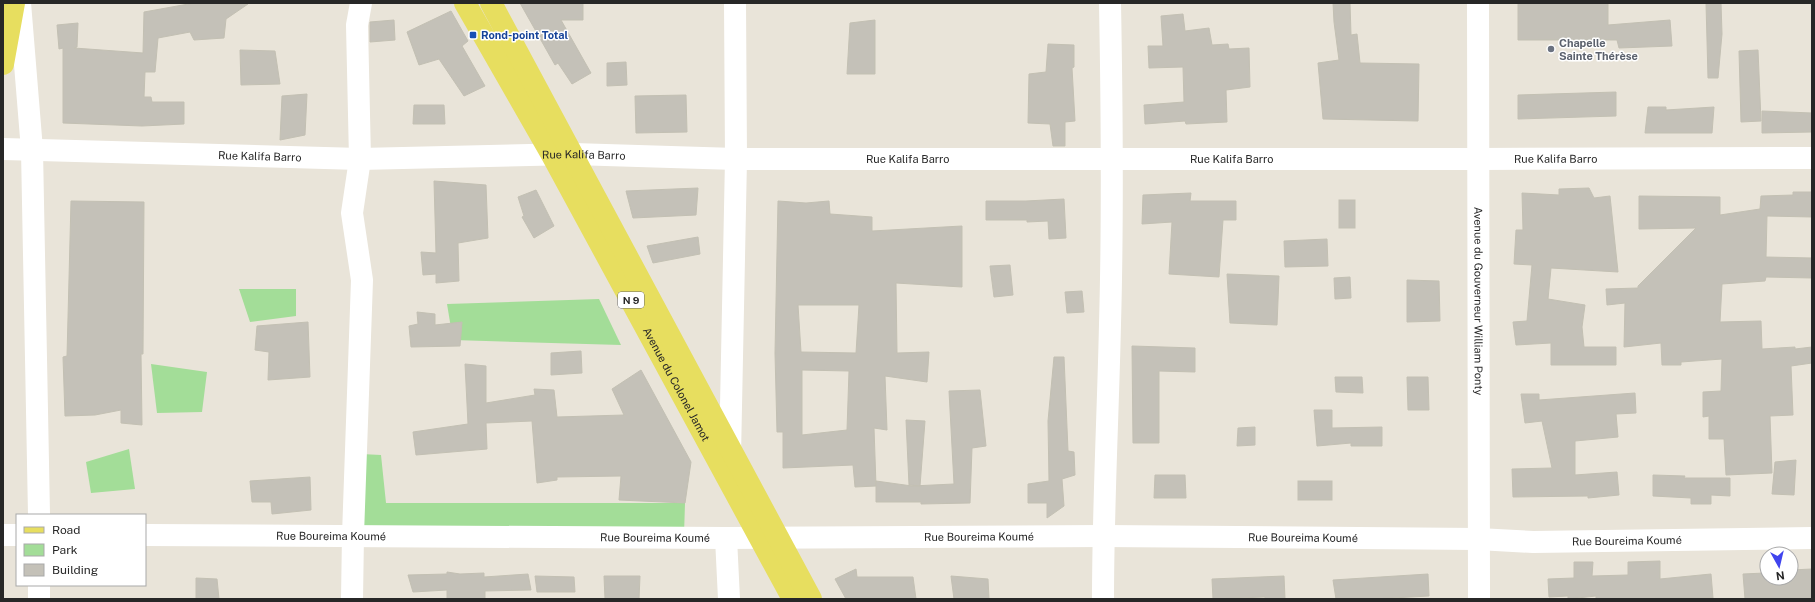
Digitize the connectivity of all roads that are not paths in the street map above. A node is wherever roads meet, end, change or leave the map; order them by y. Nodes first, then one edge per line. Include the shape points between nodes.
1 (14, 3) edge
2 (20, 3) edge
3 (361, 3) edge
4 (465, 3) edge
5 (491, 3) edge
6 (735, 3) edge
7 (1110, 3) edge
8 (1478, 3) edge
9 (3, 64) edge
10 (3, 149) edge
11 (32, 150) junction
12 (573, 154) junction
13 (552, 155) junction
14 (1112, 158) junction
15 (1812, 158) edge
16 (360, 159) junction
17 (736, 159) junction
18 (1478, 159) junction
19 (730, 448) junction
20 (730, 483) junction
21 (39, 514) edge
22 (3, 535) edge
23 (16, 535) edge
24 (146, 535) edge
25 (353, 535) junction
26 (1103, 536) junction
27 (768, 537) junction
28 (726, 538) junction
29 (1812, 538) edge
30 (1478, 539) junction
31 (39, 586) edge
32 (39, 599) edge
33 (352, 599) edge
34 (729, 599) edge
35 (793, 599) edge
36 (811, 599) edge
37 (1103, 599) edge
38 (1479, 599) edge

1 - 9 main road
2 - 11 street
3 - 16 street via 358,25
4 - 13 main road, Avenue du Colonel Jamot / N 9
5 - 12 main road, Avenue du Colonel Jamot / N 9
6 - 17 street
7 - 14 street
8 - 18 street, Avenue du Gouverneur William Ponty
10 - 11 street, Rue Kalifa Barro
11 - 16 street, Rue Kalifa Barro
11 - 21 street
12 - 13 street, Rue Kalifa Barro
12 - 17 street, Rue Kalifa Barro
12 - 19 main road, Avenue du Colonel Jamot / N 9
13 - 16 street, Rue Kalifa Barro
13 - 20 main road, Avenue du Colonel Jamot / N 9
14 - 17 street, Rue Kalifa Barro
14 - 18 street, Rue Kalifa Barro
14 - 26 street
15 - 18 street, Rue Kalifa Barro
16 - 25 street via 352,213 362,280
17 - 19 street
18 - 30 street, Avenue du Gouverneur William Ponty
19 - 20 street
19 - 27 main road, Avenue du Colonel Jamot / N 9
20 - 27 main road, Avenue du Colonel Jamot / N 9
22 - 23 street
24 - 25 street, Rue Boureima Koumé
25 - 28 street, Rue Boureima Koumé
25 - 33 street
26 - 27 street, Rue Boureima Koumé
26 - 30 street, Rue Boureima Koumé
26 - 37 street
27 - 28 street, Rue Boureima Koumé
27 - 35 main road, Avenue du Colonel Jamot / N 9
27 - 36 main road, Avenue du Colonel Jamot / N 9
28 - 34 street
29 - 30 street, Rue Boureima Koumé via 1533,542
30 - 38 street, Avenue du Gouverneur William Ponty
31 - 32 street

